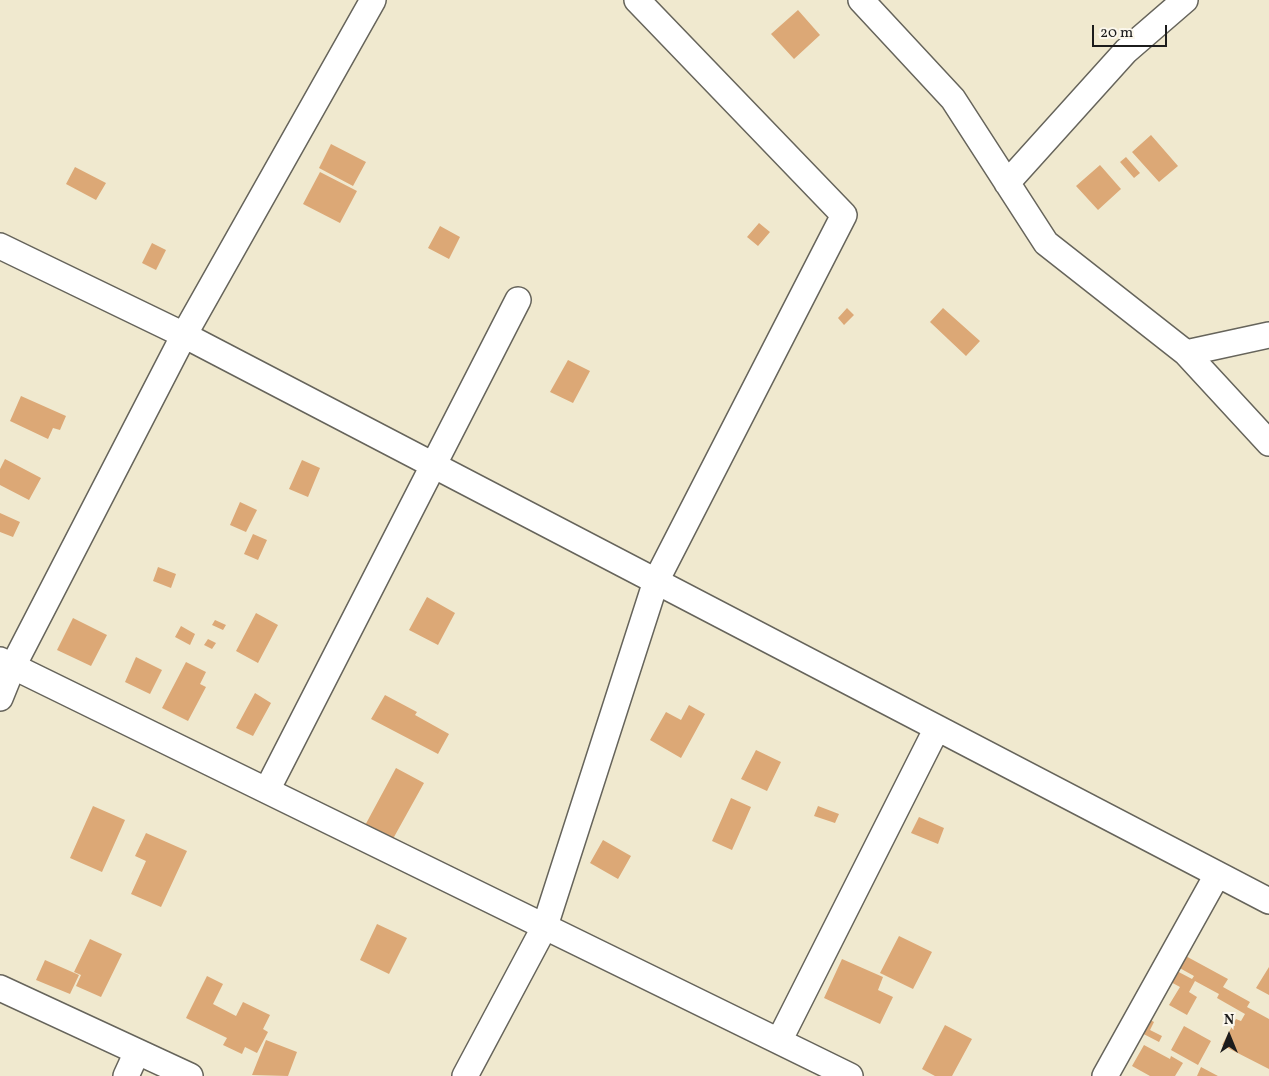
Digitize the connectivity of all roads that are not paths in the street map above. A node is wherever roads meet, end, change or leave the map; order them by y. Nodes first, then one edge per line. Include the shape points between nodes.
1 (373, 0) edge
2 (637, 0) edge
3 (861, 0) edge
4 (1185, 0) edge
5 (1007, 183) junction
6 (0, 246) edge
7 (518, 300) dead end
8 (184, 335) junction
9 (1269, 335) edge
10 (1186, 353) junction
11 (1269, 443) edge
12 (434, 465) junction
13 (656, 581) junction
14 (7, 663) edge
15 (0, 698) edge
16 (937, 728) junction
17 (267, 790) junction
18 (1217, 875) junction
19 (1269, 901) edge
20 (545, 926) junction
21 (0, 988) edge
22 (779, 1041) junction
23 (137, 1052) junction
24 (126, 1076) edge
25 (190, 1076) edge
26 (465, 1076) edge
27 (850, 1076) edge
28 (1105, 1076) edge

1 - 8 street
2 - 13 street via 844,214
3 - 5 street via 953,99
4 - 5 street via 1126,51
5 - 10 street via 1046,243
6 - 8 street
7 - 12 street
8 - 12 street
8 - 14 street
9 - 10 street
10 - 11 street
12 - 13 street
12 - 17 street
13 - 16 street
13 - 20 street
14 - 15 street
14 - 17 street
16 - 18 street
16 - 22 street
17 - 20 street
18 - 19 street
18 - 28 street
20 - 22 street
20 - 26 street
21 - 23 street
22 - 27 street
23 - 24 street
23 - 25 street

